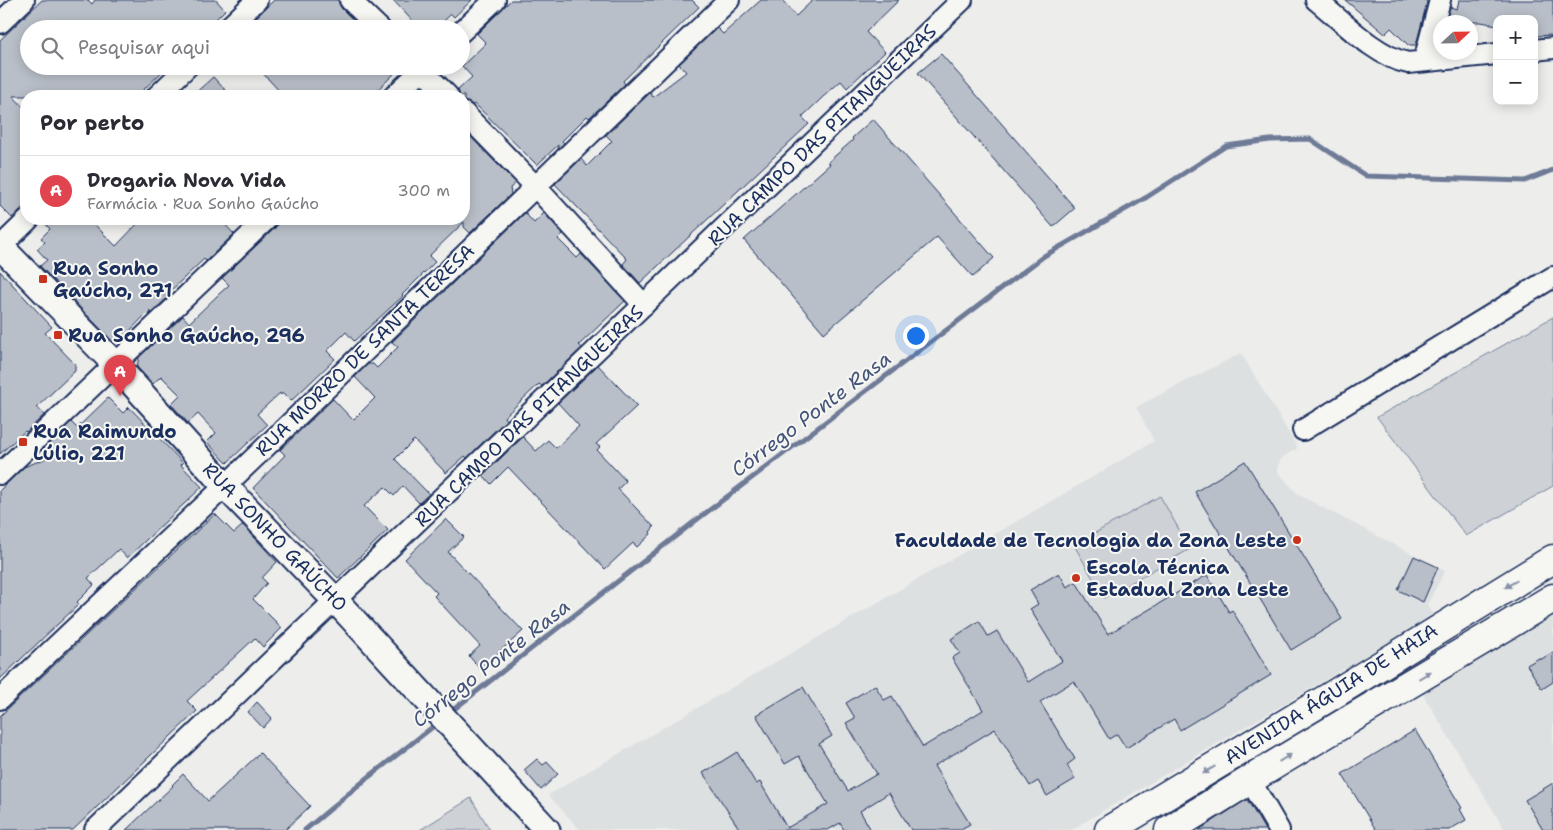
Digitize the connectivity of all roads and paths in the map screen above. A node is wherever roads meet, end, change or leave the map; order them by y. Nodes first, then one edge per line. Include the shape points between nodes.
1 (24, 0) edge
2 (257, 0) edge
3 (350, 0) edge
4 (495, 0) edge
5 (729, 0) edge
6 (962, 0) edge
7 (1316, 0) edge
8 (1440, 0) edge
9 (236, 20) edge
10 (371, 20) edge
11 (0, 23) edge
12 (470, 24) edge
13 (1553, 48) edge
14 (1538, 50) edge
15 (1493, 54) edge
16 (1424, 61) junction
17 (179, 75) edge
18 (414, 75) edge
19 (429, 75) edge
20 (163, 90) edge
21 (400, 90) edge
22 (443, 90) edge
23 (470, 119) edge
24 (535, 186) junction
25 (23, 225) edge
26 (261, 225) edge
27 (0, 246) edge
28 (1553, 278) edge
29 (644, 305) junction
30 (115, 364) junction
31 (1303, 430) dead end
32 (0, 474) edge
33 (225, 486) junction
34 (1553, 558) edge
35 (1553, 598) edge
36 (336, 601) junction
37 (0, 699) edge
38 (1250, 780) junction
39 (95, 830) edge
40 (547, 830) edge
41 (1109, 830) edge
42 (1169, 830) edge
43 (1280, 830) edge

1 - 11 street
2 - 9 street
3 - 10 street
4 - 12 street
5 - 24 street, RUA MORRO DE SANTA TERESA
6 - 29 street, RUA CAMPO DAS PITANGUEIRAS
7 - 16 street via 1395,60 1408,63
8 - 16 street
13 - 14 street
15 - 16 street
17 - 20 street
18 - 21 street
19 - 22 street
23 - 24 street
24 - 29 street
24 - 33 street, RUA MORRO DE SANTA TERESA
25 - 27 street
26 - 30 street
27 - 30 street, RUA SONHO GAÚCHO
28 - 31 street
29 - 36 street, RUA CAMPO DAS PITANGUEIRAS
30 - 32 street
30 - 33 street, RUA SONHO GAÚCHO
33 - 36 street, RUA SONHO GAÚCHO
33 - 37 street, RUA MORRO DE SANTA TERESA
34 -> 41 main road, AVENIDA ÁGUIA DE HAIA
38 -> 35 main road, AVENIDA ÁGUIA DE HAIA
36 - 39 street, RUA CAMPO DAS PITANGUEIRAS
36 - 40 street, RUA SONHO GAÚCHO
38 - 42 main road, AVENIDA ÁGUIA DE HAIA
38 - 43 street

